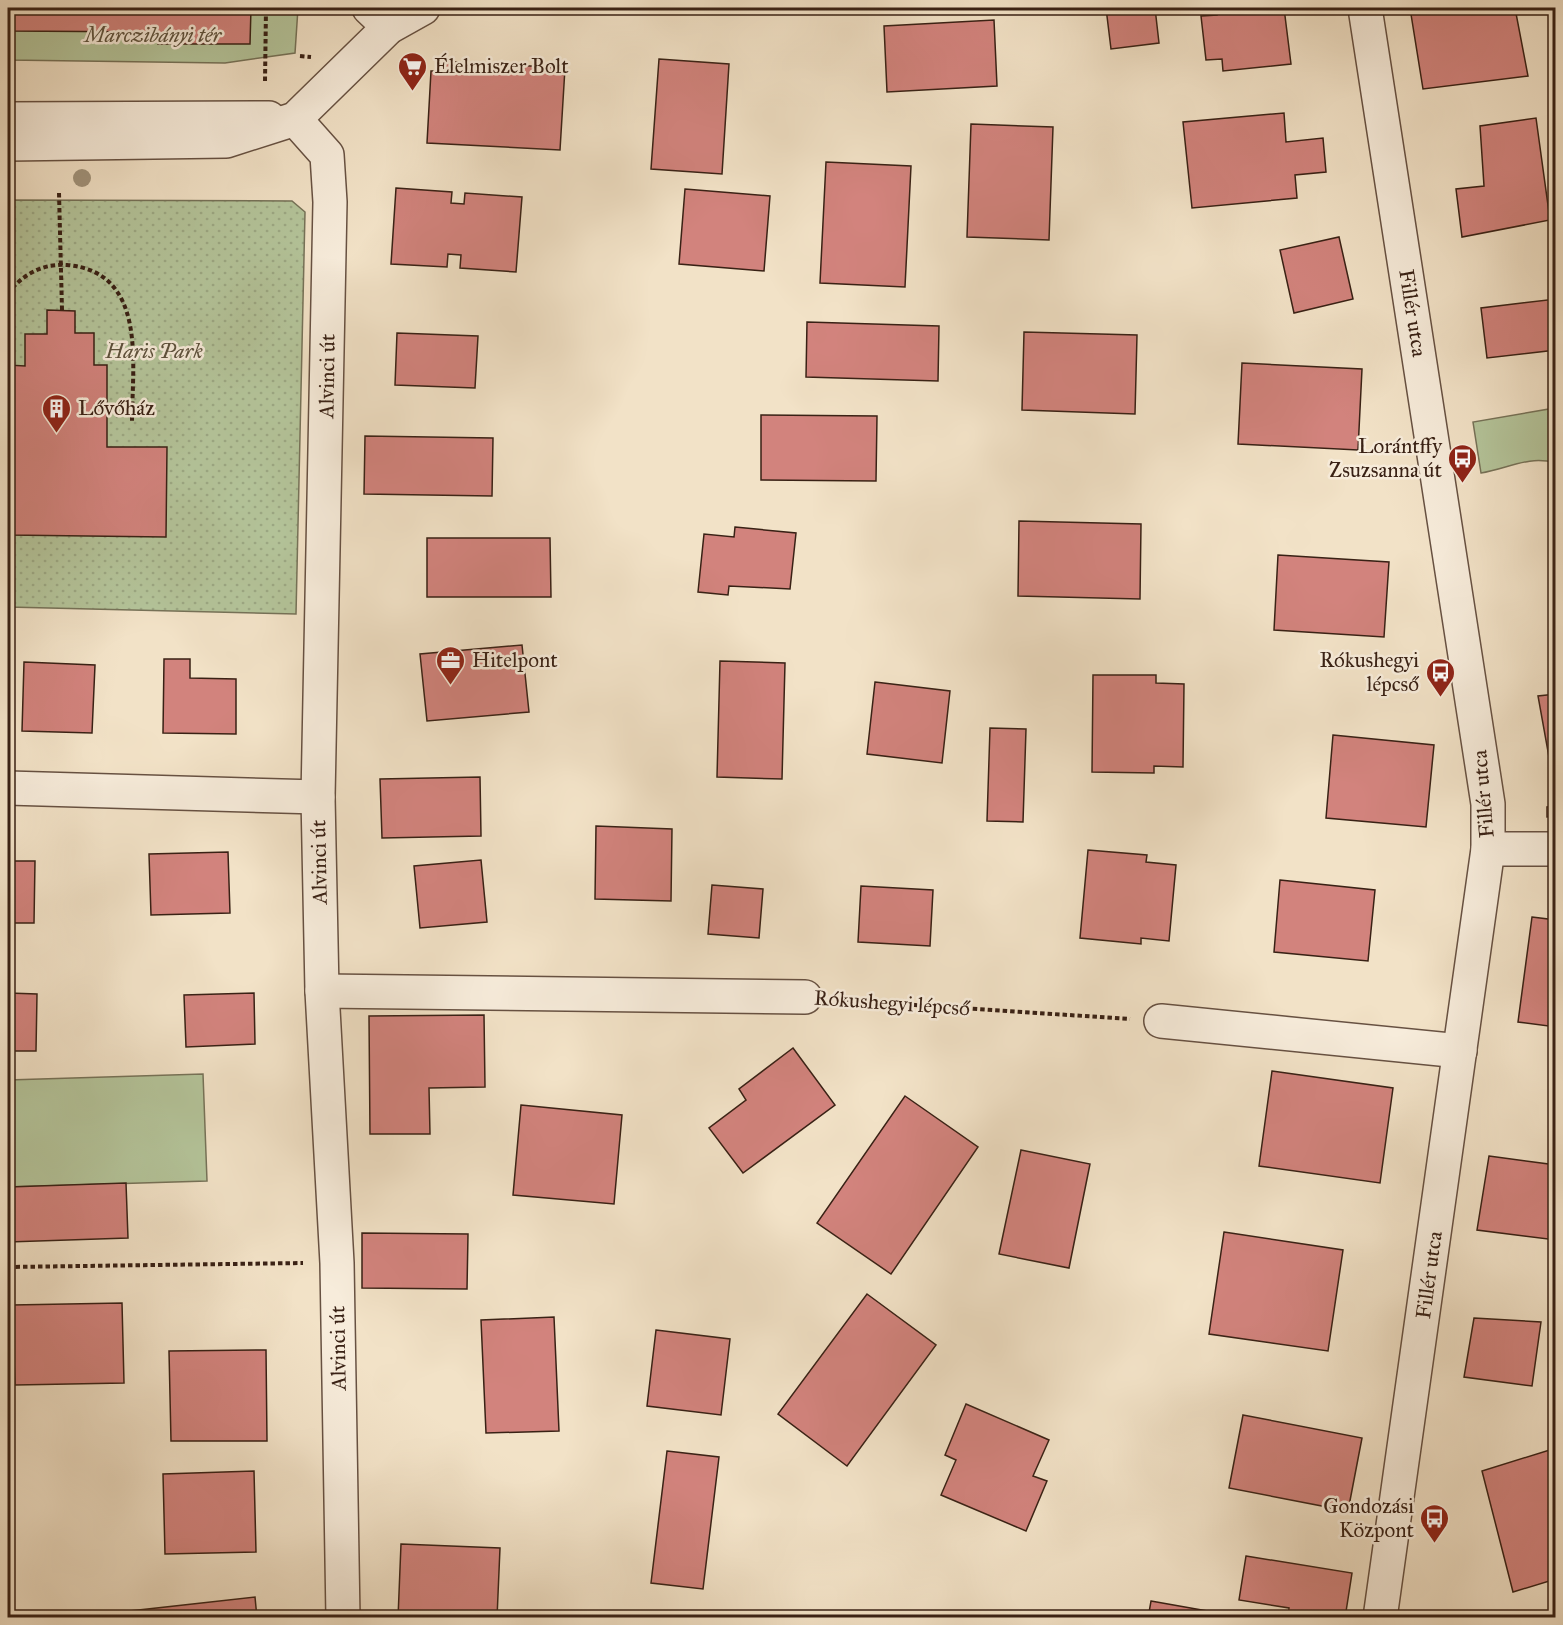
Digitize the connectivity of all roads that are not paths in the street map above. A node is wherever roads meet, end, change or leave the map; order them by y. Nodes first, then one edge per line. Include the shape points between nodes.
1 (423, 8) edge
2 (1365, 8) edge
3 (379, 17) edge
4 (8, 119) edge
5 (295, 119) junction
6 (8, 144) edge
7 (8, 788) edge
8 (318, 797) junction
9 (1488, 849) junction
10 (1556, 849) edge
11 (322, 991) junction
12 (805, 997) road end
13 (1161, 1020) road end
14 (1460, 1051) junction
15 (343, 1617) edge
16 (1380, 1617) edge

1 - 3 street
2 - 9 street, Fillér utca via 1488,804
3 - 5 street
4 - 5 street
5 - 6 street via 226,141
5 - 8 street, Alvinci út via 327,155 330,202
7 - 8 street
8 - 11 street, Alvinci út
9 - 10 street
9 - 14 street, Fillér utca
11 - 12 street, Rókushegyi lépcső
11 - 15 street, Alvinci út via 337,1263
13 - 14 street
14 - 16 street, Fillér utca

